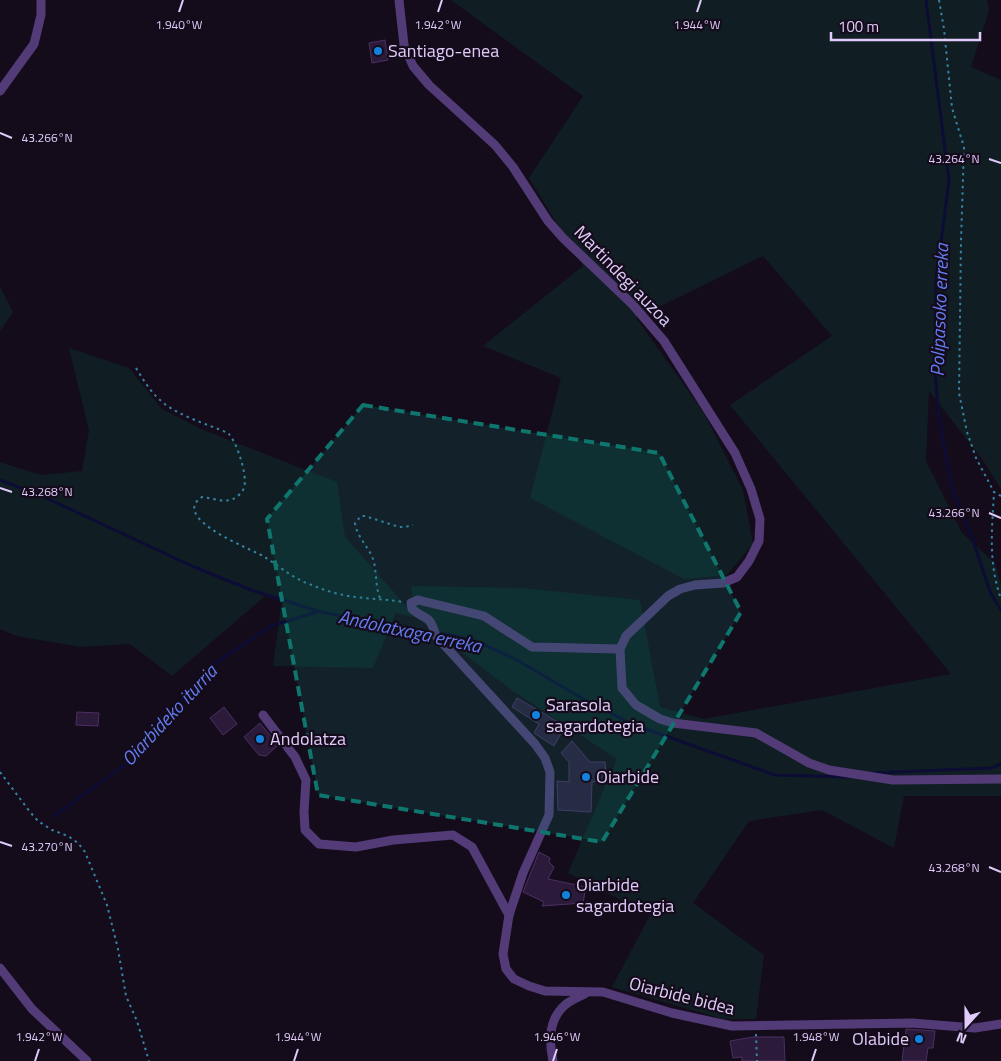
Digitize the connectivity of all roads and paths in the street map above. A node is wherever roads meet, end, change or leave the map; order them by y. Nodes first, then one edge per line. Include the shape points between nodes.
1 (41, 0) edge
2 (399, 0) edge
3 (939, 0) edge
4 (0, 91) edge
5 (136, 368) dead end
6 (994, 492) junction
7 (1001, 496) edge
8 (413, 525) dead end
9 (380, 598) junction
10 (1001, 599) edge
11 (411, 603) junction
12 (620, 648) junction
13 (263, 715) dead end
14 (0, 772) edge
15 (1001, 779) edge
16 (509, 915) junction
17 (0, 968) edge
18 (587, 992) junction
19 (1001, 1024) edge
20 (756, 1027) junction
21 (86, 1061) edge
22 (149, 1061) edge
23 (552, 1061) edge
24 (757, 1061) edge

1 - 4 street via 34,44
2 - 12 street, Martindegi auzoa via 404,45 413,66 429,85 495,145 513,166 548,221 633,304 664,341 735,453 751,489 760,519 759,541 737,578 723,583 695,585 668,596 626,636
3 - 6 path via 952,108 964,147 959,393 976,458
5 - 9 path via 160,400 234,439 244,487 241,493 224,501 202,497 196,500 194,506 205,524 308,584 349,596
6 - 7 path
6 - 10 path via 991,549
8 - 9 path via 399,527 365,516 355,523 356,531 373,559
9 - 11 path
11 - 12 street via 418,600 484,616 532,647
11 - 16 street, Oiarbide bidea via 412,609 420,616 428,617 436,636 535,744 550,772 550,815 523,873
12 - 15 street via 622,688 636,705 660,719 756,733 809,763 829,770 893,780
13 - 16 street via 295,757 306,780 305,830 319,844 356,847 392,840 454,835 472,847
14 - 22 path via 38,821 68,836 85,852 107,905 126,996
16 - 18 street, Oiarbide bidea via 503,954 506,969 514,978 545,991
17 - 21 street via 32,1009
18 - 20 street, Oiarbide bidea via 603,992 672,1013 732,1026
18 - 23 street via 564,1006 552,1024
19 - 20 street, Oiarbide bidea via 975,1028 912,1023
20 - 24 path

